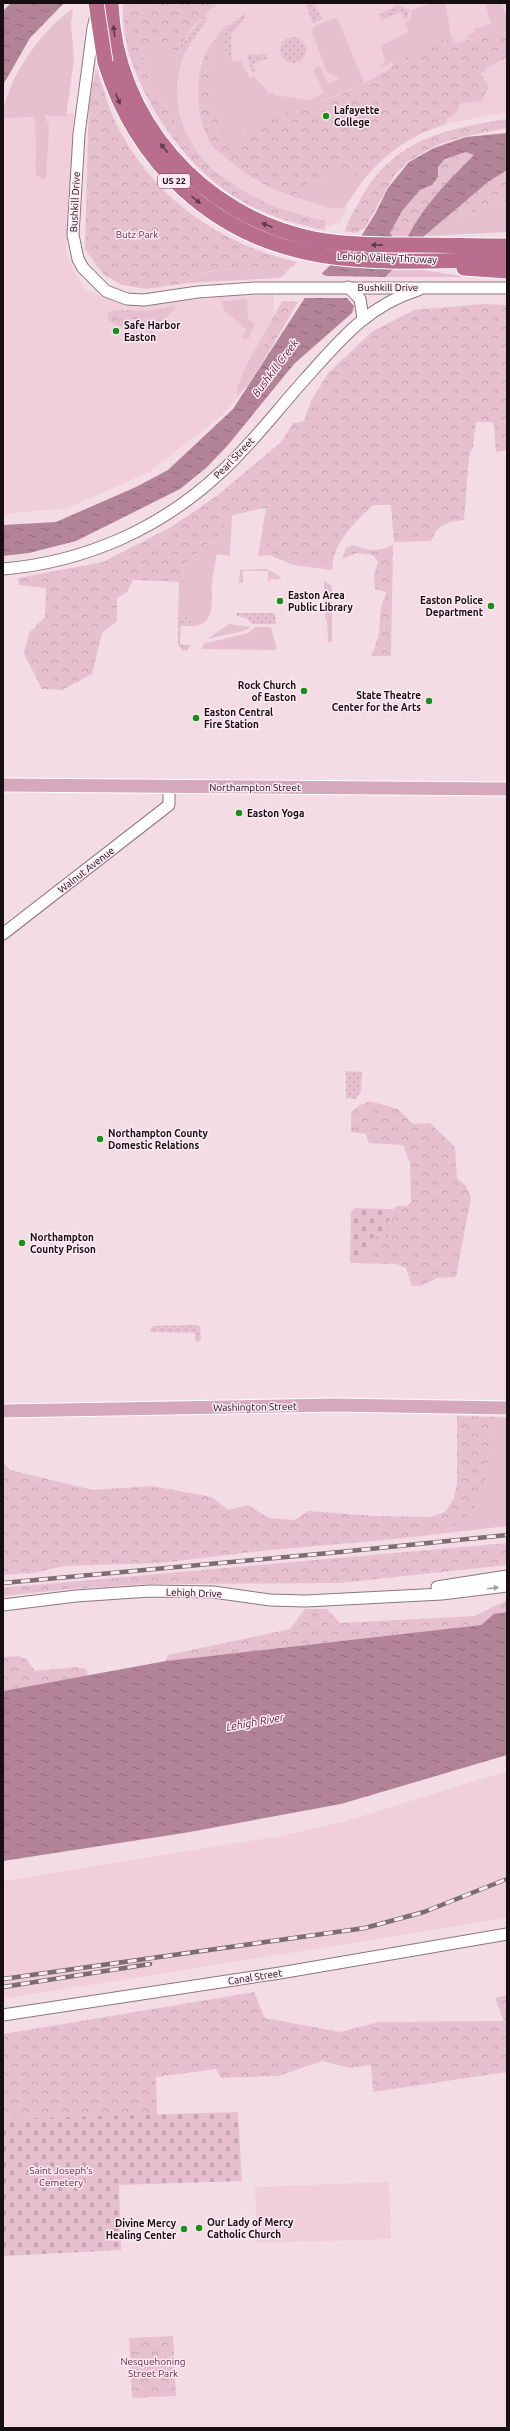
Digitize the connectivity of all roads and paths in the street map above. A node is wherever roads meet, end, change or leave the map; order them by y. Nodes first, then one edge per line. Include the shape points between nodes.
1 (96, 3) edge
2 (100, 3) edge
3 (111, 3) edge
4 (112, 60) junction
5 (507, 236) edge
6 (416, 245) junction
7 (507, 246) edge
8 (420, 260) junction
9 (507, 260) edge
10 (507, 271) edge
11 (348, 287) junction
12 (428, 287) junction
13 (507, 288) edge
14 (363, 318) junction
15 (3, 569) edge
16 (3, 785) edge
17 (169, 786) junction
18 (507, 789) edge
19 (3, 934) edge
20 (507, 1408) edge
21 (3, 1411) edge
22 (507, 1576) edge
23 (507, 1586) edge
24 (385, 1596) junction
25 (3, 1605) edge
26 (507, 1934) edge
27 (3, 2015) edge

1 - 4 highway, Lehigh Valley Thruway / US 22, bridge
2 - 11 street, Bushkill Drive via 93,28 80,120 73,221 74,247 83,268 106,291 135,300 231,289
4 -> 3 highway, Lehigh Valley Thruway / US 22
6 -> 4 highway, Lehigh Valley Thruway / US 22 via 350,244 304,237 269,226 243,214 219,199 185,171 147,123
4 -> 8 highway, Lehigh Valley Thruway / US 22 via 119,102 134,131 175,181 210,211 264,240 293,249 349,258
5 - 6 highway
6 - 7 highway, Lehigh Valley Thruway / US 22
8 - 9 highway, Lehigh Valley Thruway / US 22
8 - 10 highway via 468,269
11 - 12 street, Bushkill Drive
11 - 14 street, Bushkill Drive via 362,303
12 - 13 street, Bushkill Drive
12 - 14 street, Pearl Street via 393,299
14 - 15 street, Pearl Street via 306,377 234,459 204,487 177,507 138,531 91,552 50,564
16 - 17 main road, Northampton Street
17 - 18 main road, Northampton Street
17 - 19 street, Walnut Avenue via 169,805
20 - 21 main road, Washington Street via 334,1405
22 - 24 street, Lehigh Drive
24 -> 23 street, Lehigh Drive via 442,1594
24 - 25 street, Lehigh Drive via 306,1601 270,1600 213,1592 150,1591 76,1596
26 - 27 street, Canal Street via 280,1973

